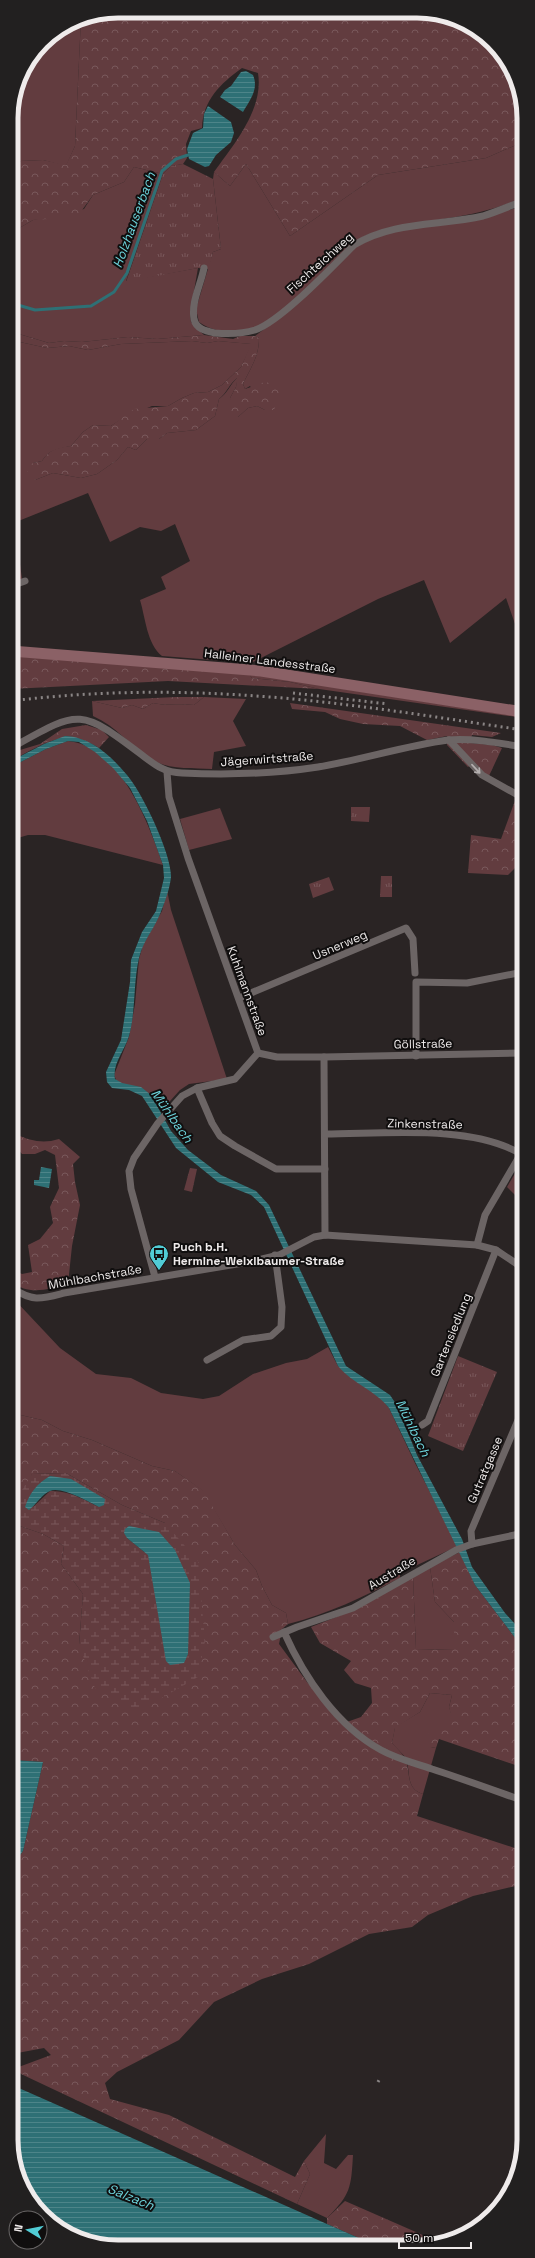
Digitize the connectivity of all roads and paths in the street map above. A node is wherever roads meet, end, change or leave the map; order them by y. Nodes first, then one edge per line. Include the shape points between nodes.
1 (517, 203) edge
2 (204, 268) dead end
3 (24, 581) dead end
4 (18, 583) edge
5 (18, 652) edge
6 (517, 711) edge
7 (449, 740) junction
8 (18, 744) edge
9 (517, 746) edge
10 (167, 772) junction
11 (517, 795) edge
12 (415, 973) dead end
13 (517, 973) edge
14 (239, 998) junction
15 (258, 1053) junction
16 (517, 1053) edge
17 (416, 1056) junction
18 (324, 1057) junction
19 (198, 1088) junction
20 (325, 1134) junction
21 (517, 1150) edge
22 (517, 1161) edge
23 (325, 1170) junction
24 (325, 1235) junction
25 (477, 1245) junction
26 (496, 1250) junction
27 (277, 1255) junction
28 (517, 1264) edge
29 (155, 1278) junction
30 (18, 1292) edge
31 (207, 1360) dead end
32 (517, 1423) edge
33 (422, 1425) dead end
34 (517, 1535) edge
35 (469, 1545) junction
36 (284, 1632) junction
37 (273, 1637) dead end
38 (517, 1799) edge

1 - 2 street, Fischteichweg via 483,216 405,226 381,231 366,238 354,245 266,325 245,333 217,333 198,327 194,320 194,306
3 - 4 street
5 - 6 main road, Halleiner Landesstraße via 261,671
7 - 9 street, Jägerwirtstraße via 486,741
7 - 10 street, Jägerwirtstraße via 317,768 226,775
7 -> 11 street via 482,775
8 - 10 street, Jägerwirtstraße via 54,725 80,718 107,729
10 - 14 street, Kuhlmannstraße via 169,797 188,858
12 - 14 street, Usnerweg via 413,939 406,928
13 - 17 street via 467,983 416,982
14 - 15 street, Kuhlmannstraße
15 - 18 street, Kuhlmannstraße via 277,1057
15 - 19 street via 235,1079
16 - 17 street, Göllstraße
17 - 18 street, Göllstraße
18 - 20 street
19 - 23 street via 220,1136 235,1146 276,1169
19 - 29 street via 182,1096 158,1123 134,1158 129,1171 130,1188
20 - 21 street, Zinkenstraße via 464,1134
20 - 23 street
22 - 25 street via 485,1215
23 - 24 street
24 - 25 street
24 - 27 street via 314,1237
25 - 26 street
26 - 28 street
26 - 33 street, Gartensiedlung via 428,1421
27 - 29 street, Mühlbachstraße
27 - 31 street via 282,1307 281,1327 271,1336 244,1340
29 - 30 street, Mühlbachstraße via 64,1293 39,1300
32 - 35 street, Gutratgasse via 471,1531
34 - 35 street, Austraße
35 - 36 street, Austraße via 353,1608
36 - 37 street, Austraße
36 - 38 street via 314,1686 363,1738 398,1758

